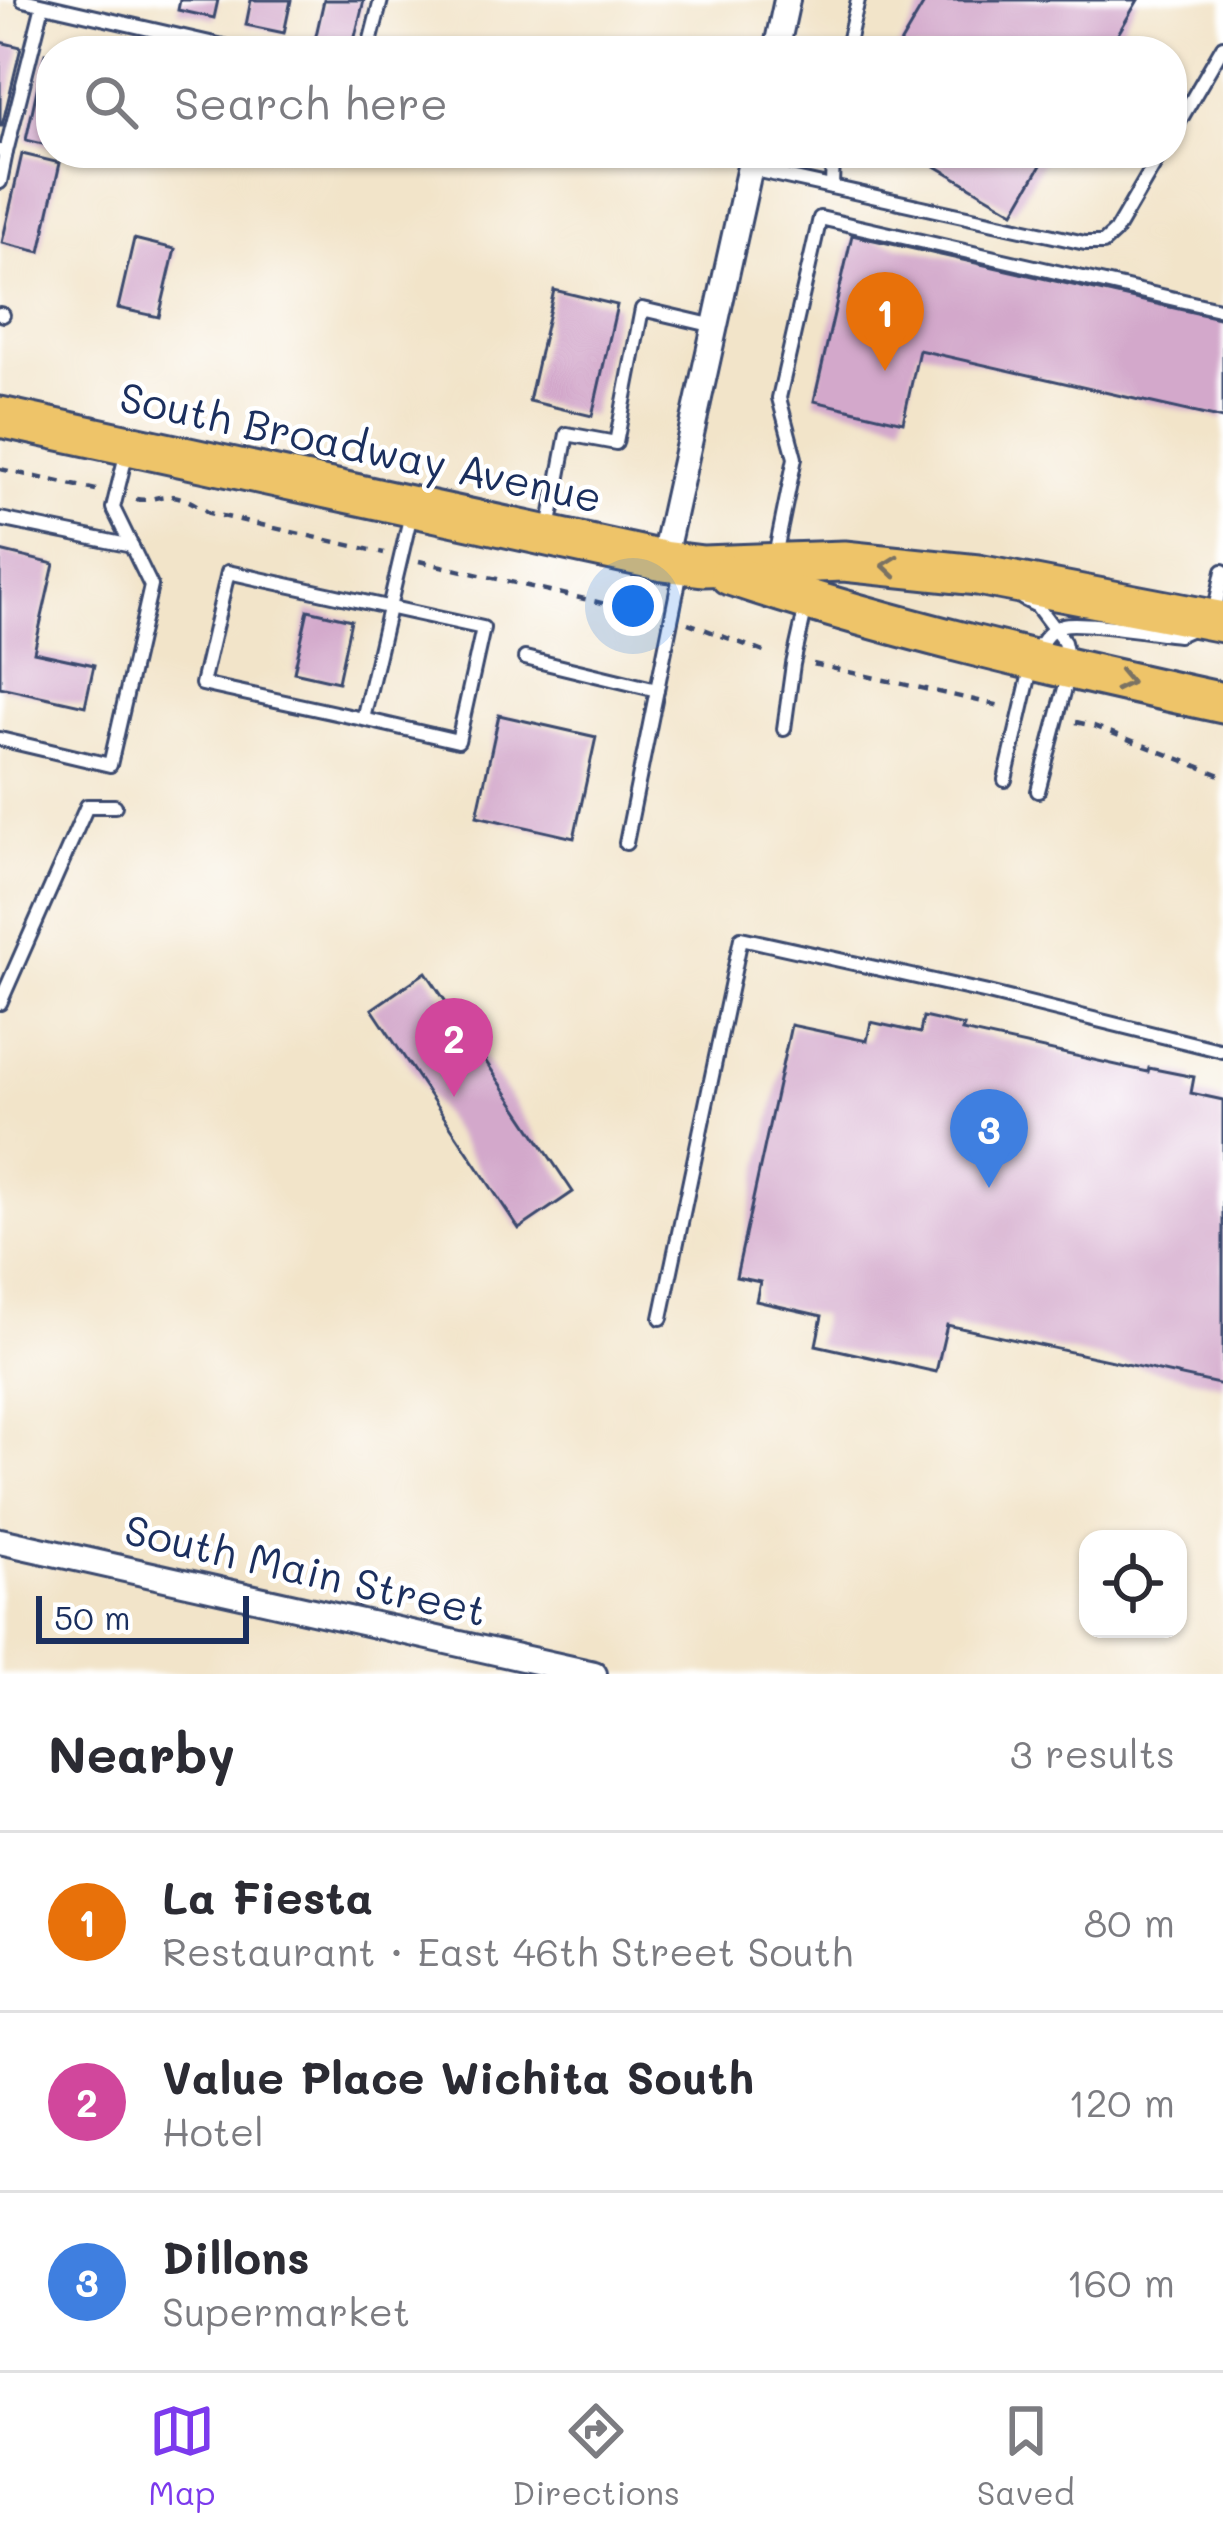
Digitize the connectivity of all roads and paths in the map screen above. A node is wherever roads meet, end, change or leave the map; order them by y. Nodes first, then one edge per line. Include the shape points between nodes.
1 (23, 0) edge
2 (381, 0) edge
3 (787, 0) edge
4 (858, 0) edge
5 (43, 4) junction
6 (181, 36) edge
7 (372, 36) edge
8 (779, 36) edge
9 (850, 36) edge
10 (1223, 46) edge
11 (1187, 108) edge
12 (3, 151) edge
13 (750, 168) edge
14 (774, 168) edge
15 (833, 168) edge
16 (1152, 168) edge
17 (0, 182) edge
18 (832, 187) junction
19 (1223, 310) edge
20 (715, 326) junction
21 (0, 417) edge
22 (128, 445) junction
23 (0, 469) edge
24 (117, 495) junction
25 (412, 507) junction
26 (0, 519) edge
27 (548, 536) junction
28 (132, 546) junction
29 (401, 557) junction
30 (773, 563) junction
31 (683, 564) junction
32 (1223, 571) edge
33 (978, 575) junction
34 (807, 601) junction
35 (389, 608) junction
36 (671, 619) junction
37 (1218, 621) edge
38 (1053, 653) junction
39 (525, 658) dead end
40 (794, 660) junction
41 (657, 690) junction
42 (1223, 703) edge
43 (1022, 710) junction
44 (363, 718) junction
45 (1058, 718) junction
46 (784, 729) dead end
47 (0, 739) edge
48 (1223, 776) edge
49 (1006, 780) dead end
50 (1038, 791) dead end
51 (116, 806) dead end
52 (626, 843) dead end
53 (0, 1003) edge
54 (1223, 1051) edge
55 (661, 1318) dead end
56 (0, 1541) edge
57 (594, 1674) edge

1 - 5 lane
2 - 7 lane
3 - 8 street
4 - 9 lane
5 - 6 lane
5 - 12 lane
10 - 11 lane
12 - 17 lane
13 - 20 street
14 - 18 lane
15 - 18 lane
16 - 18 lane via 1102,243
19 - 30 lane via 820,218 779,398 795,458
20 - 27 lane via 642,309 616,443 567,434
20 - 31 street
21 - 22 main road, South Broadway Avenue
22 - 24 lane
22 - 25 main road, South Broadway Avenue
23 - 24 path
24 - 28 lane via 113,508
24 - 29 path via 166,495 209,513
25 - 27 main road, South Broadway Avenue
25 - 29 lane
26 - 28 lane
27 - 31 main road, South Broadway Avenue
28 - 47 lane via 151,586 110,765
29 - 35 lane
29 - 36 path
30 - 31 main road, South Broadway Avenue
33 -> 30 main road, South Broadway Avenue via 844,561
31 - 34 main road, South Broadway Avenue
31 - 36 lane
32 - 37 lane
33 - 37 main road, South Broadway Avenue
33 - 38 lane via 1037,606
34 - 38 main road, South Broadway Avenue
34 - 40 lane
35 - 44 lane
35 - 44 lane via 482,628 458,741
35 - 44 lane via 228,572 202,684
36 - 40 path
36 - 41 lane
37 - 38 lane via 1178,635 1068,623
38 -> 42 main road, South Broadway Avenue
38 - 43 lane
38 - 45 lane
39 - 41 lane
40 - 43 path
40 - 46 lane
41 - 52 lane
43 - 49 lane
45 - 48 path
45 - 50 lane
51 - 53 lane via 87,806
54 - 55 lane via 741,938
56 - 57 street, South Main Street

